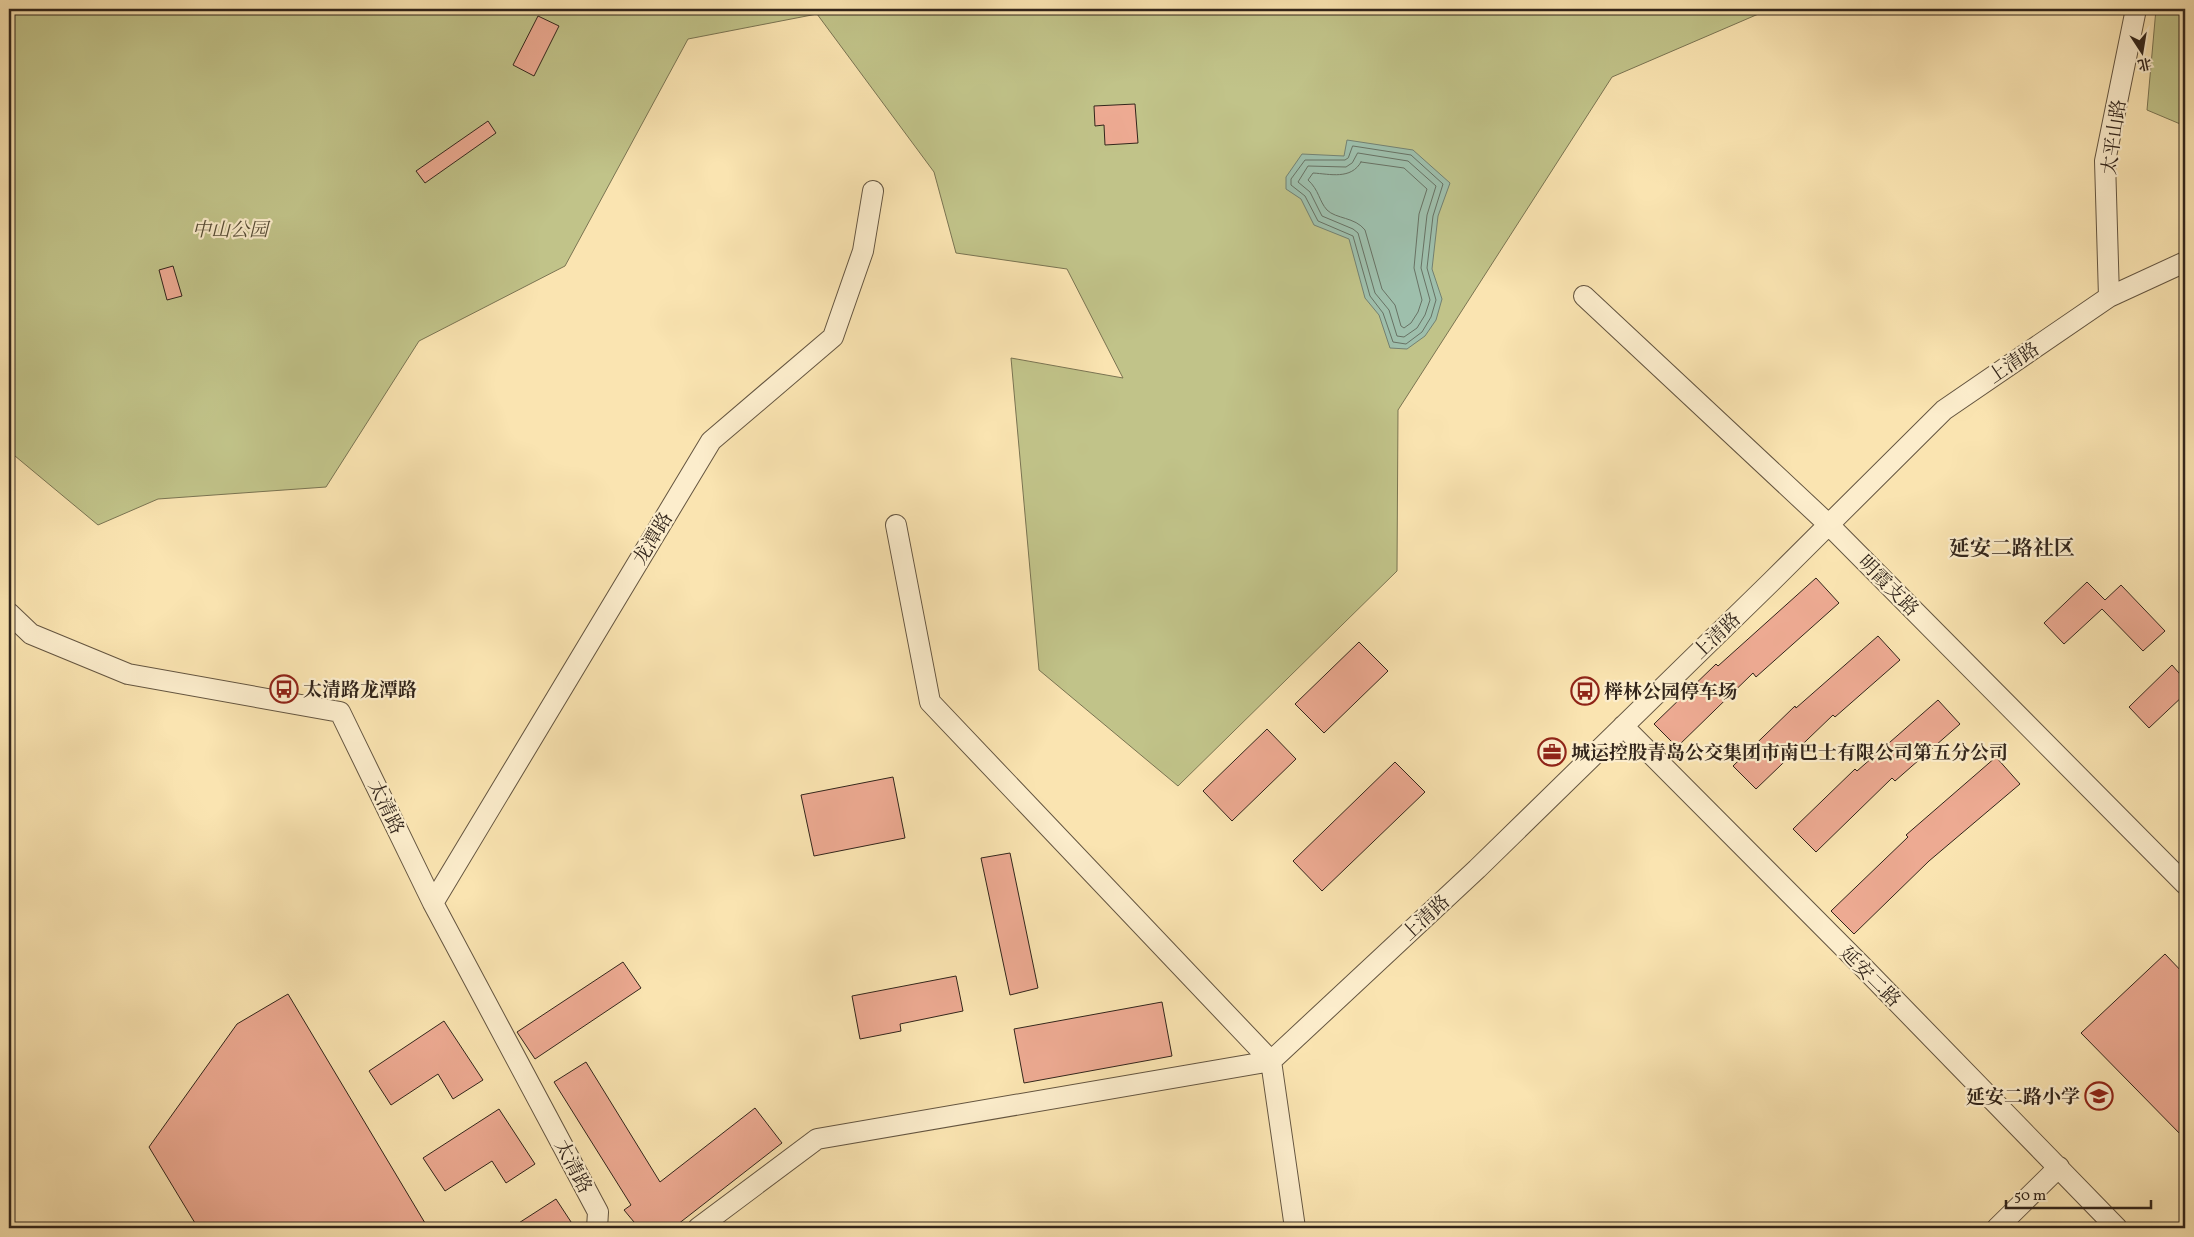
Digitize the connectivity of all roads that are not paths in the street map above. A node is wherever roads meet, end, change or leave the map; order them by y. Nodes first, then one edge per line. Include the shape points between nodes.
1 (2136, 9) edge
2 (874, 191) dead end
3 (2185, 262) edge
4 (1584, 296) dead end
5 (2109, 297) junction
6 (1828, 524) junction
7 (896, 525) dead end
8 (9, 613) edge
9 (1622, 726) junction
10 (2185, 884) edge
11 (433, 903) junction
12 (1271, 1061) junction
13 (2059, 1167) junction
14 (602, 1223) edge
15 (698, 1228) edge
16 (1295, 1228) edge
17 (1997, 1228) edge
18 (2117, 1228) edge

1 - 5 street, 太平山路 via 2105,161
2 - 11 street, 龙潭路 via 863,251 833,336 711,441
3 - 5 street, 上清路
4 - 6 street, 明霞支路
5 - 6 street, 上清路 via 1944,410
6 - 9 street, 上清路
6 - 10 street, 明霞支路
7 - 12 street via 930,702
8 - 11 street, 太清路 via 31,634 128,674 340,712
9 - 12 street, 上清路 via 1477,869
9 - 13 street, 延安二路
11 - 14 street, 太清路
12 - 15 street via 817,1139
12 - 16 street
13 - 17 street
13 - 18 street, 延安二路

